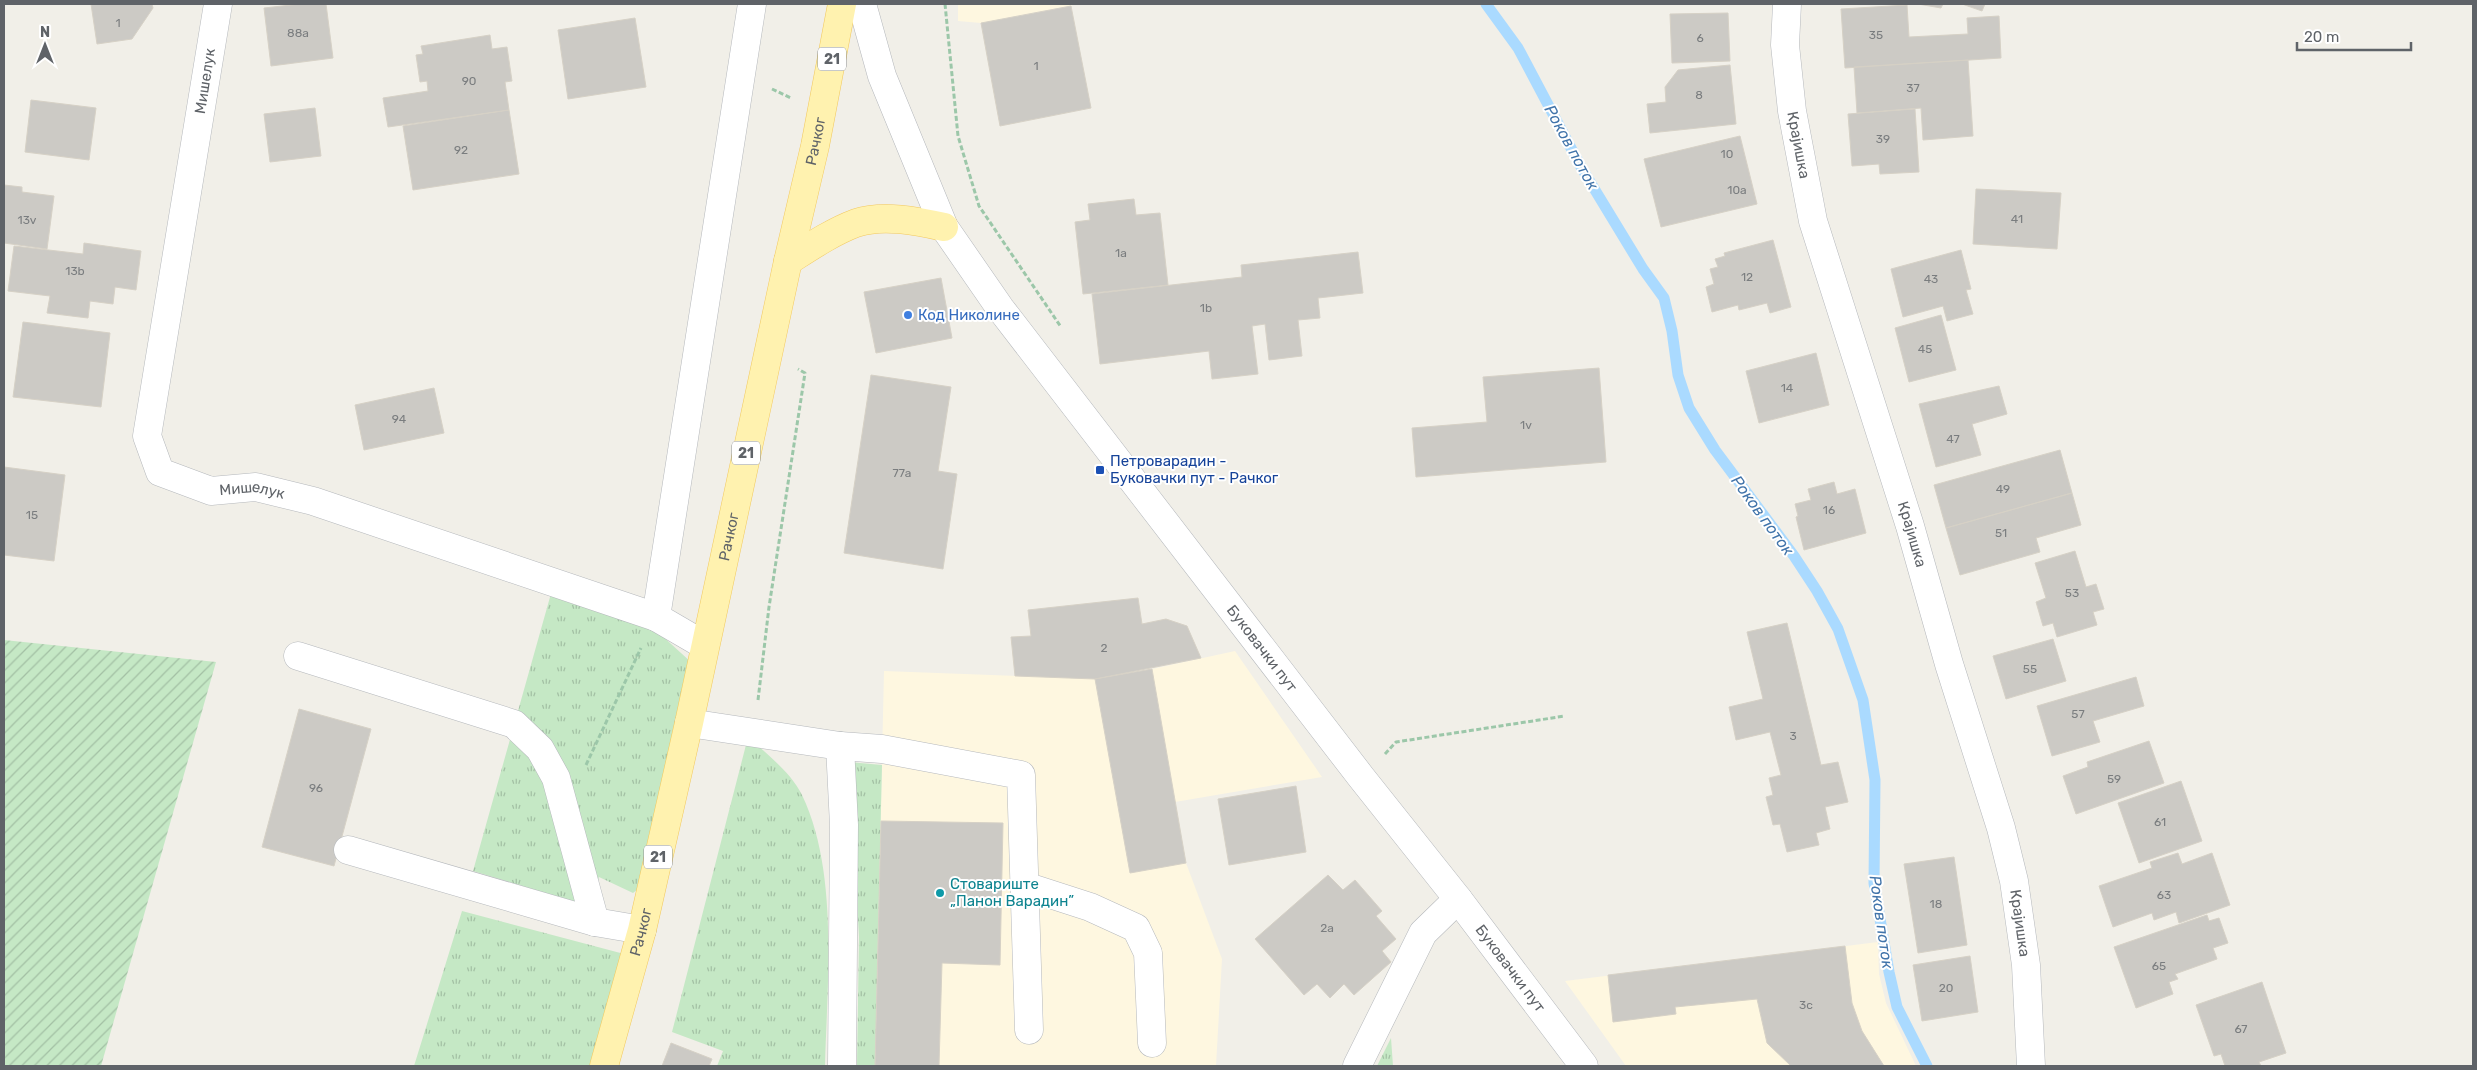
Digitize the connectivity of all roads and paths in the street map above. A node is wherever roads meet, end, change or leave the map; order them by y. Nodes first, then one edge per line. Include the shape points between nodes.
1 (218, 4) edge
2 (752, 4) edge
3 (842, 4) edge
4 (862, 4) edge
5 (945, 4) edge
6 (1787, 4) edge
7 (740, 73) junction
8 (822, 114) junction
9 (944, 227) junction
10 (788, 261) junction
11 (1062, 329) dead end
12 (768, 349) junction
13 (656, 618) junction
14 (704, 645) junction
15 (298, 656) dead end
16 (1565, 716) dead end
17 (689, 723) junction
18 (754, 732) junction
19 (840, 746) junction
20 (1361, 777) junction
21 (565, 810) junction
22 (348, 850) dead end
23 (1025, 886) junction
24 (1458, 899) junction
25 (594, 922) junction
26 (642, 930) junction
27 (1029, 1030) dead end
28 (1152, 1043) dead end
29 (604, 1066) edge
30 (842, 1066) edge
31 (1356, 1066) edge
32 (1584, 1066) edge
33 (2032, 1066) edge

1 - 13 street, Мишелук via 147,436 160,472 211,491 256,487 313,501
2 - 7 street
3 - 8 main road, Рачког / 21
4 - 9 street, Буковачки пут via 882,76
5 - 11 path via 958,136 979,206
6 - 33 street, Крајишка via 1785,45 1792,111 1813,221 1910,526 2014,881 2026,965
7 - 8 path
7 - 13 street
8 - 10 main road, Рачког / 21
9 - 10 main road via 914,220 857,223
9 - 20 street, Буковачки пут via 1000,308
10 - 12 main road, Рачког / 21
12 - 14 main road, Рачког / 21
12 - 18 path via 805,373 768,607
13 - 14 street, Мишелук
13 - 21 path
14 - 17 main road, Рачког / 21
15 - 21 street via 514,724 540,749 556,778
16 - 20 path via 1396,742
17 - 18 street
17 - 26 main road, Рачког / 21
18 - 19 street
19 - 23 street via 882,750 1022,775
19 - 30 street via 844,825
20 - 24 street, Буковачки пут
21 - 25 street
22 - 25 street
23 - 27 street
23 - 28 street via 1090,907 1136,928 1148,953
24 - 31 street via 1423,933
24 - 32 street, Буковачки пут
25 - 26 street
26 - 29 main road, Рачког / 21

